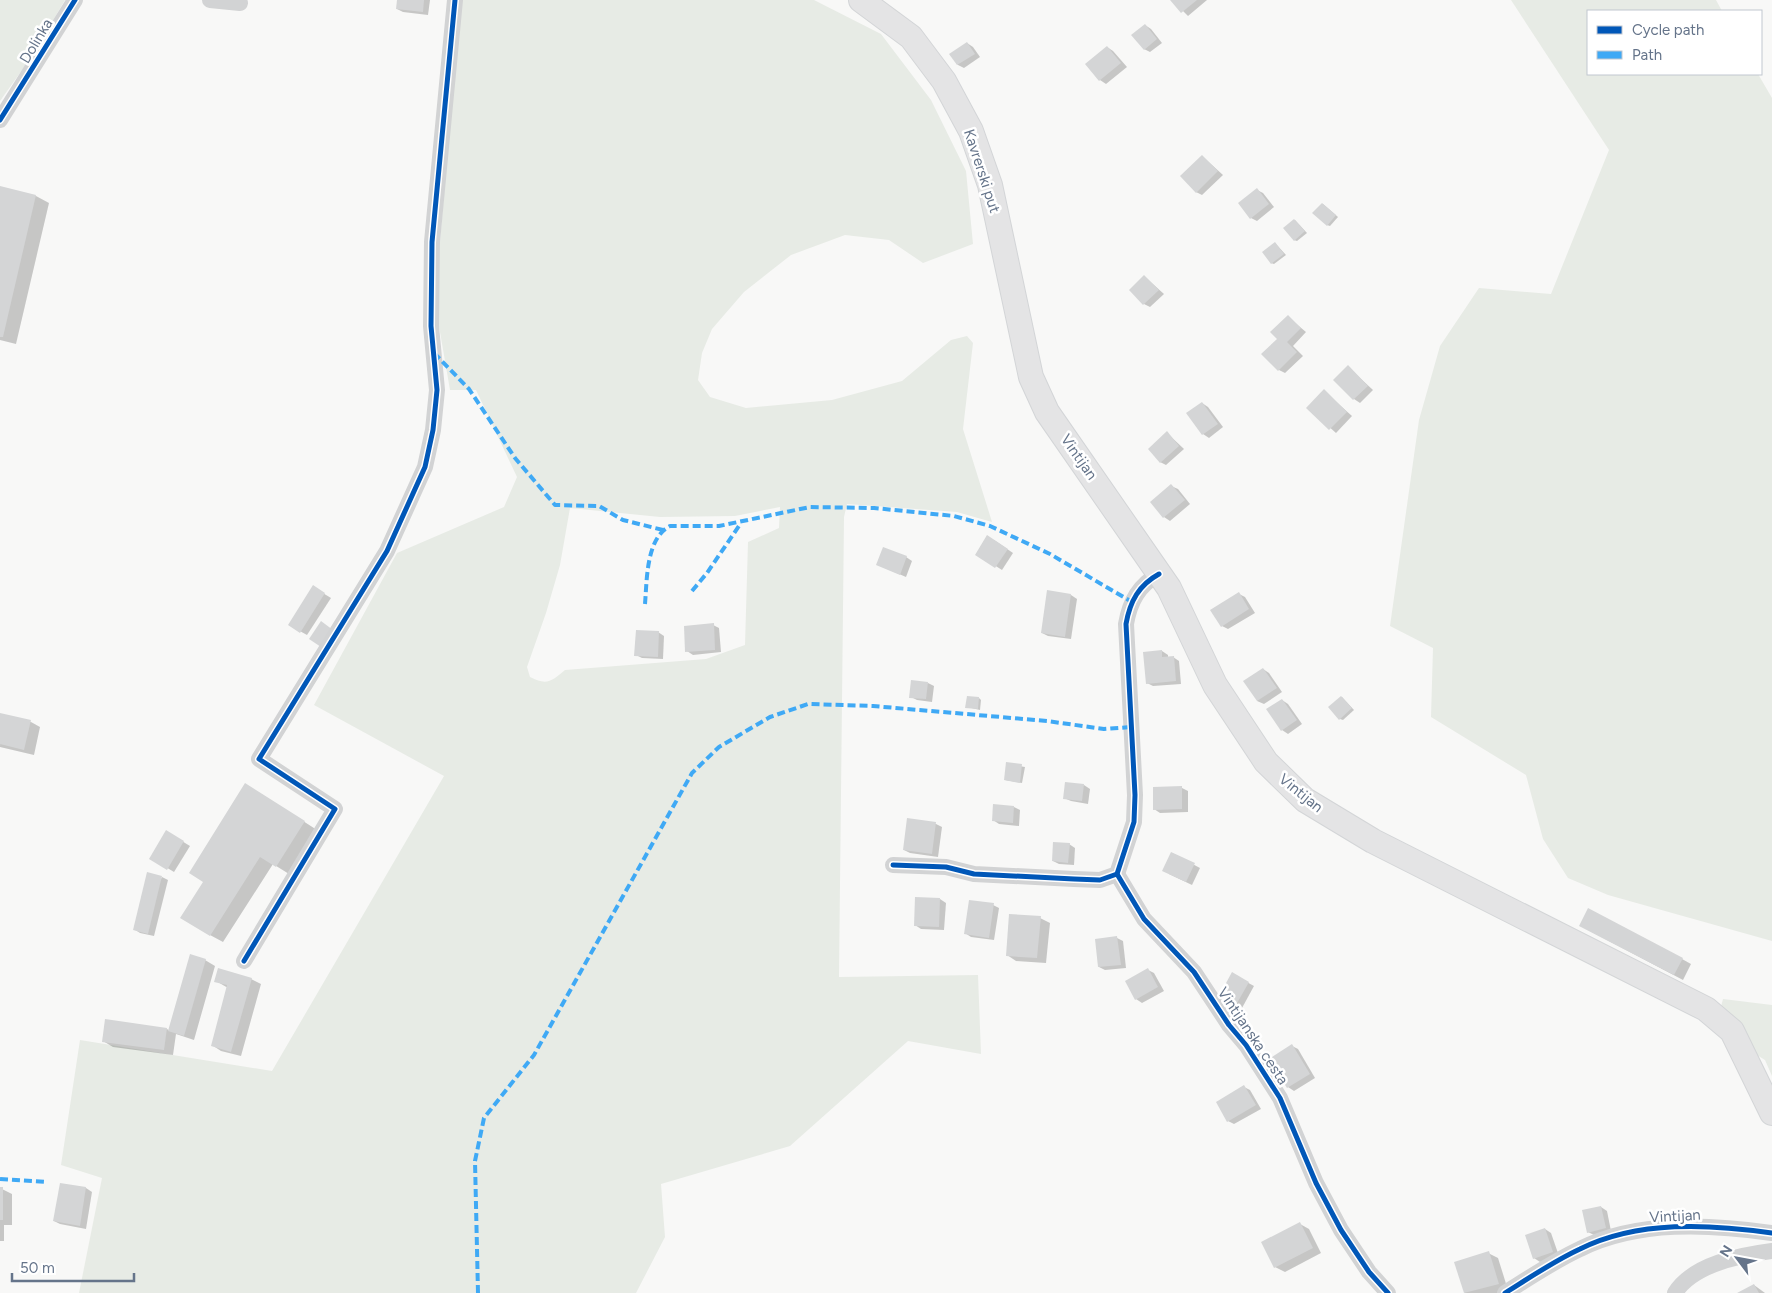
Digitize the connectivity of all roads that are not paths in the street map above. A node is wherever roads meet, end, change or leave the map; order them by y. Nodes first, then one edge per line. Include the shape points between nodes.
1 (75, 0) edge
2 (210, 0) edge
3 (454, 0) edge
4 (862, 0) edge
5 (240, 3) dead end
6 (0, 120) edge
7 (1013, 292) joint
8 (1159, 574) junction
9 (893, 865) dead end
10 (1117, 874) junction
11 (244, 961) dead end
12 (1772, 1113) edge
13 (1772, 1233) edge
14 (1772, 1251) edge
15 (1388, 1293) edge
16 (1505, 1293) edge
17 (1675, 1293) edge

1 - 6 street, Dolinka
2 - 5 street
3 - 11 street via 432,242 431,326 437,390 433,430 424,467 386,551 259,759 335,809
4 - 7 main road, Kavrerski put via 911,37 944,81 971,131 990,185
7 - 8 main road, Vintijan via 1031,377 1047,412
8 - 10 street via 1139,589 1126,624 1135,796 1134,822
8 - 12 main road, Vintijan via 1169,588 1215,685 1266,762 1286,783 1328,815 1374,841 1706,1009 1732,1031
9 - 10 street via 946,867 974,874 1100,880
10 - 15 street, Vintijanska cesta via 1144,919 1201,981 1280,1098 1316,1183 1341,1230 1369,1272
13 - 16 street, Vintijan via 1698,1226 1640,1231 1581,1248
14 - 17 street via 1711,1267 1685,1281

